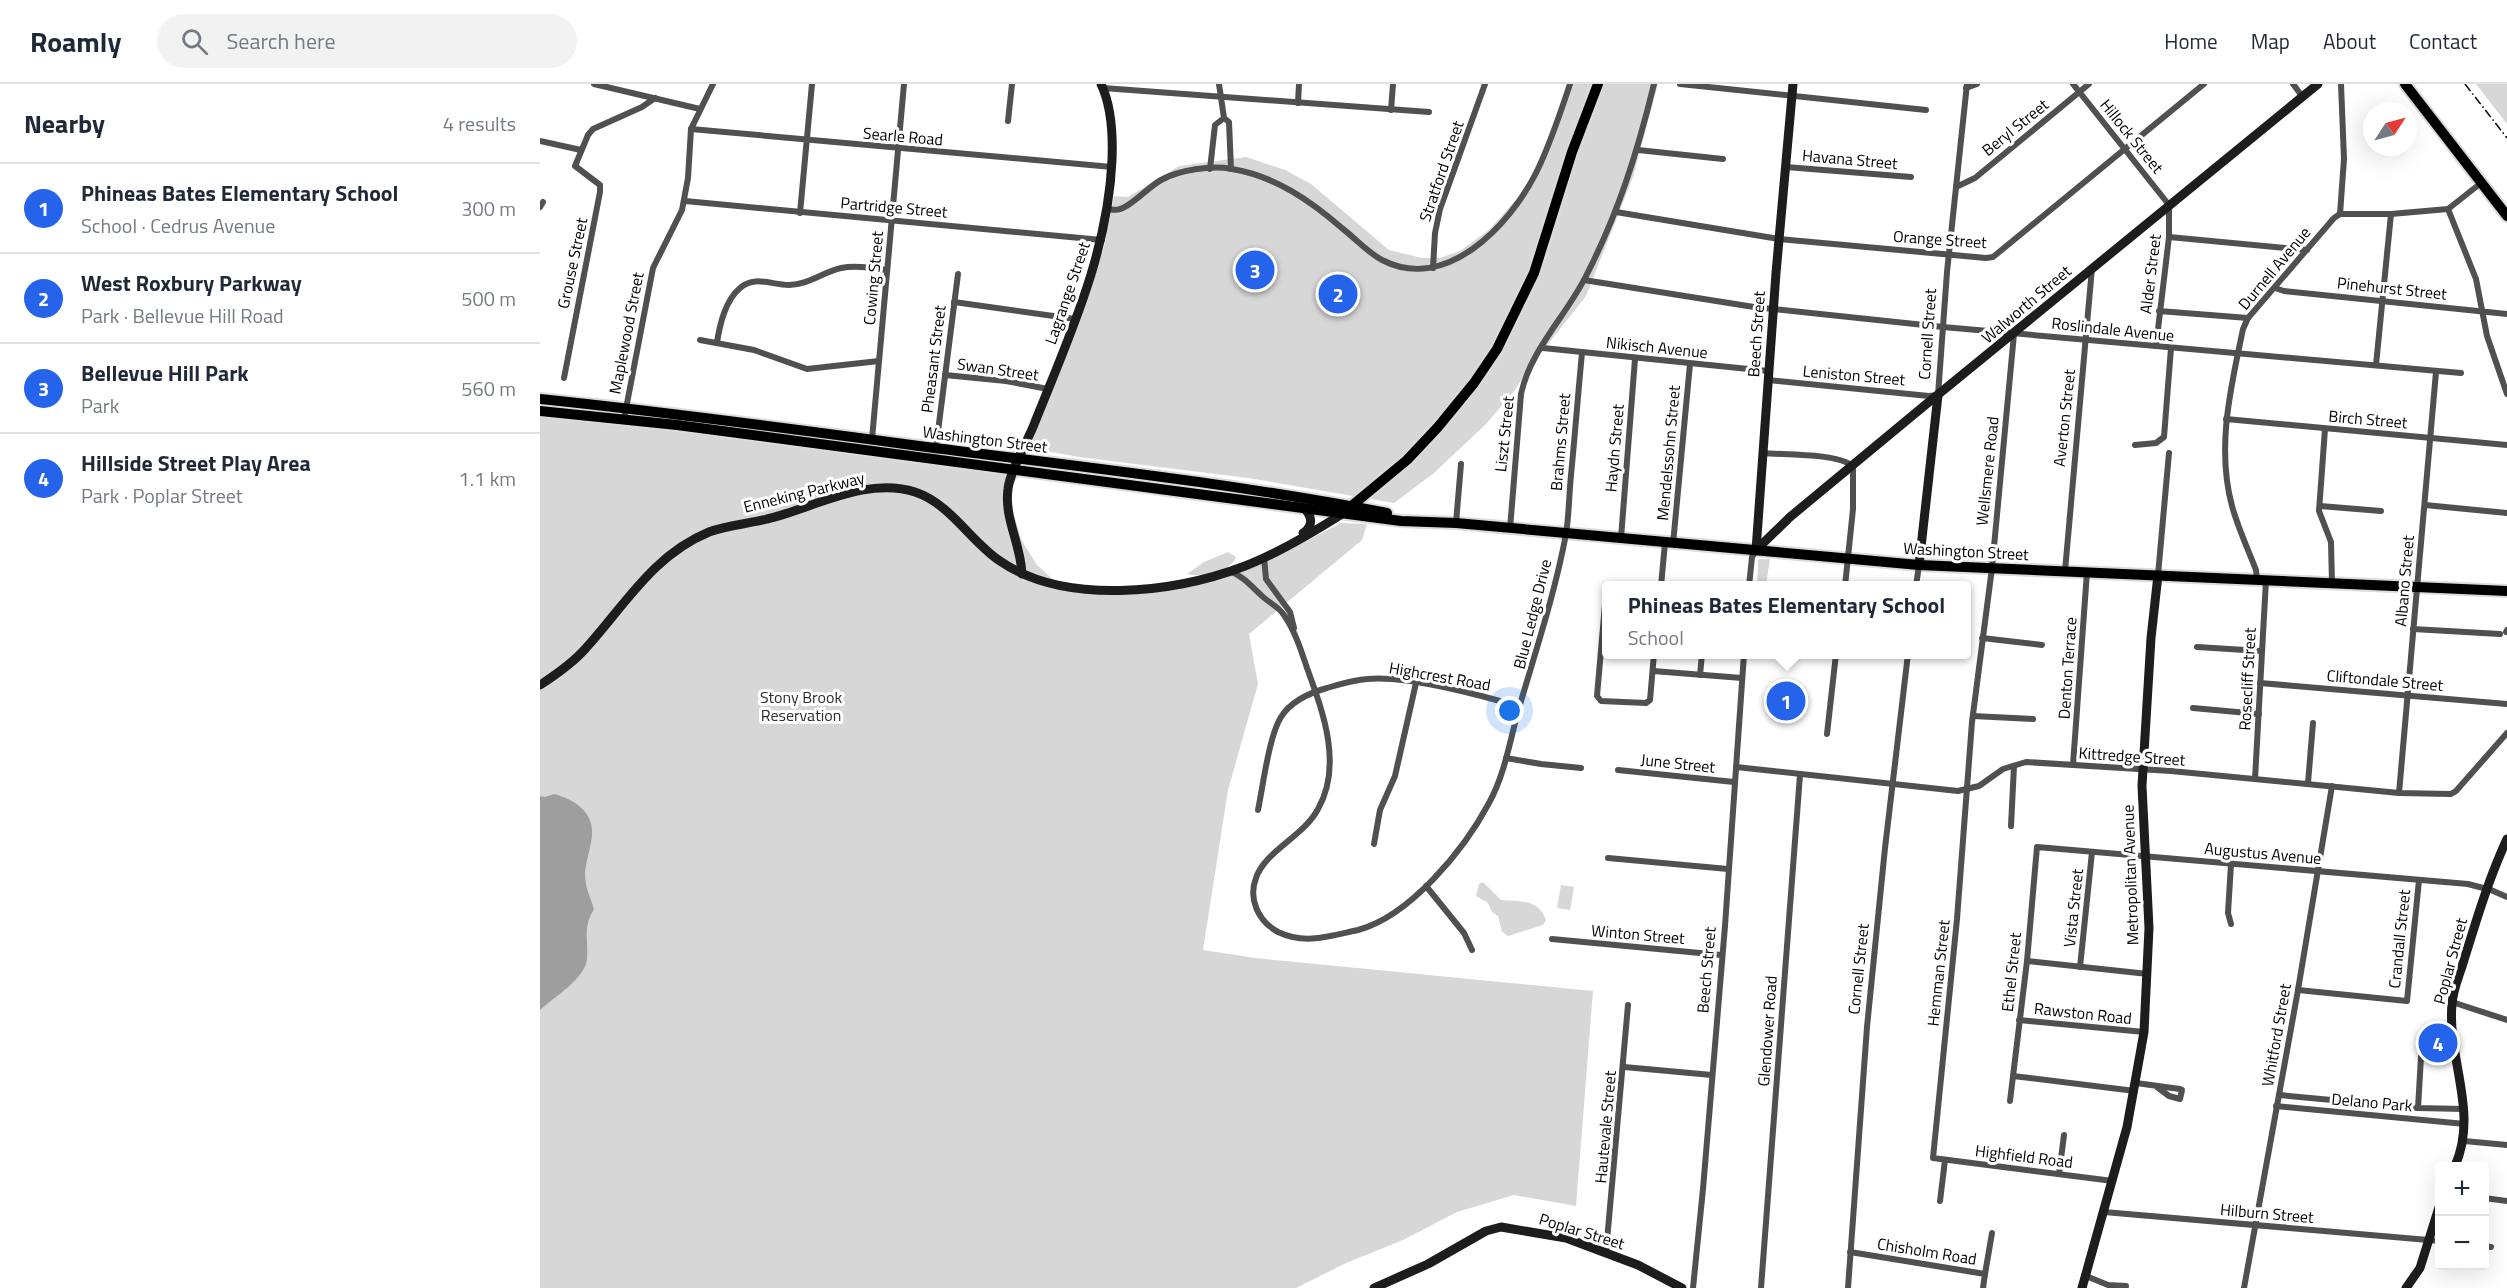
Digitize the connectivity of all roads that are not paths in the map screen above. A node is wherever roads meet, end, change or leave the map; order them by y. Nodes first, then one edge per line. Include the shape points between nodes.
1 (594, 84) edge
2 (713, 84) edge
3 (812, 84) edge
4 (904, 84) edge
5 (1012, 84) edge
6 (1219, 84) edge
7 (1299, 84) edge
8 (1393, 84) edge
9 (1485, 84) edge
10 (1570, 84) edge
11 (1598, 84) edge
12 (1654, 84) edge
13 (1680, 84) edge
14 (1793, 84) edge
15 (1977, 84) edge
16 (2073, 84) edge
17 (2089, 84) edge
18 (2204, 84) edge
19 (2293, 84) edge
20 (2318, 84) edge
21 (2341, 84) edge
22 (2405, 84) edge
23 (1102, 86) edge
24 (1967, 86) edge
25 (2079, 92) junction
26 (2302, 96) junction
27 (1792, 97) junction
28 (655, 98) junction
29 (1222, 98) junction
30 (1298, 103) junction
31 (700, 109) junction
32 (1391, 110) junction
33 (1926, 110) dead end
34 (1430, 112) dead end
35 (1224, 118) junction
36 (1008, 121) dead end
37 (691, 129) junction
38 (806, 140) junction
39 (540, 141) edge
40 (2126, 148) junction
41 (898, 149) junction
42 (581, 150) junction
43 (1638, 150) junction
44 (1723, 159) dead end
45 (1112, 167) junction
46 (1786, 167) junction
47 (1210, 169) junction
48 (1230, 169) junction
49 (1911, 177) dead end
50 (2481, 183) junction
51 (1956, 187) junction
52 (685, 201) junction
53 (2169, 206) junction
54 (1106, 209) junction
55 (2448, 209) junction
56 (1616, 212) junction
57 (800, 213) junction
58 (2340, 214) junction
59 (2391, 214) junction
60 (2507, 216) edge
61 (891, 220) junction
62 (2169, 237) junction
63 (1779, 238) junction
64 (1101, 240) junction
65 (2307, 250) junction
66 (1950, 254) junction
67 (1433, 268) junction
68 (2092, 268) junction
69 (887, 270) junction
70 (958, 274) dead end
71 (1584, 280) junction
72 (2275, 288) junction
73 (2383, 301) junction
74 (954, 302) junction
75 (1773, 308) junction
76 (2159, 311) junction
77 (2484, 311) junction
78 (2507, 314) edge
79 (2248, 318) junction
80 (1075, 319) junction
81 (1943, 327) junction
82 (2014, 334) junction
83 (700, 340) dead end
84 (2085, 340) junction
85 (717, 342) junction
86 (2156, 346) junction
87 (1543, 348) junction
88 (2171, 348) junction
89 (1582, 353) junction
90 (2238, 354) junction
91 (1635, 359) junction
92 (879, 361) junction
93 (1690, 364) junction
94 (2376, 365) junction
95 (2436, 372) junction
96 (2461, 373) dead end
97 (945, 375) junction
98 (1768, 376) junction
99 (564, 378) dead end
100 (2504, 379) edge
101 (1048, 389) junction
102 (1938, 394) junction
103 (2507, 394) edge
104 (540, 399) edge
105 (540, 411) edge
106 (624, 414) junction
107 (2226, 418) junction
108 (2325, 429) junction
109 (872, 439) junction
110 (2431, 439) junction
111 (2135, 445) dead end
112 (2507, 445) edge
113 (936, 447) junction
114 (1762, 453) junction
115 (2169, 453) dead end
116 (1020, 458) junction
117 (1461, 464) dead end
118 (1853, 466) junction
119 (1014, 469) junction
120 (2425, 505) junction
121 (1352, 506) junction
122 (2320, 506) junction
123 (1304, 508) junction
124 (2381, 511) dead end
125 (2507, 513) edge
126 (1342, 514) junction
127 (1425, 522) junction
128 (1456, 524) junction
129 (1510, 528) junction
130 (1566, 533) junction
131 (1621, 539) junction
132 (1669, 544) junction
133 (1756, 549) junction
134 (1276, 551) junction
135 (1264, 557) junction
136 (1849, 558) junction
137 (1919, 565) junction
138 (1992, 568) junction
139 (1230, 571) junction
140 (2064, 571) junction
141 (2087, 572) junction
142 (1022, 574) junction
143 (2158, 575) junction
144 (2261, 579) junction
145 (1662, 581) edge
146 (1749, 581) edge
147 (1846, 581) edge
148 (1917, 581) edge
149 (2332, 583) junction
150 (2416, 587) junction
151 (2507, 591) edge
152 (2414, 629) junction
153 (1294, 632) junction
154 (2504, 632) edge
155 (1982, 638) junction
156 (2042, 645) dead end
157 (2197, 647) dead end
158 (2261, 651) junction
159 (1602, 656) edge
160 (1654, 659) edge
161 (1702, 659) edge
162 (1744, 659) edge
163 (1835, 659) edge
164 (1907, 659) edge
165 (1653, 671) junction
166 (1700, 675) junction
167 (1742, 678) junction
168 (1416, 683) junction
169 (2260, 683) junction
170 (540, 685) edge
171 (1316, 692) junction
172 (2408, 696) junction
173 (2507, 704) edge
174 (1520, 707) junction
175 (2193, 708) dead end
176 (2259, 714) junction
177 (1973, 716) junction
178 (2033, 719) dead end
179 (2313, 723) dead end
180 (2507, 733) edge
181 (1827, 734) dead end
182 (1506, 758) junction
183 (2073, 765) junction
184 (2014, 766) junction
185 (1736, 767) junction
186 (1581, 768) dead end
187 (1618, 770) dead end
188 (2142, 771) junction
189 (1800, 775) junction
190 (2255, 779) junction
191 (1734, 782) junction
192 (2308, 783) junction
193 (1893, 785) junction
194 (2332, 786) junction
195 (1966, 790) junction
196 (2399, 793) junction
197 (1258, 810) dead end
198 (2011, 826) dead end
199 (2507, 840) edge
200 (1374, 844) dead end
201 (2037, 847) joint
202 (2091, 852) junction
203 (2145, 856) junction
204 (1608, 858) dead end
205 (2231, 864) junction
206 (1728, 869) junction
207 (2318, 871) junction
208 (2419, 880) junction
209 (1426, 886) junction
210 (2486, 888) junction
211 (2507, 897) edge
212 (2231, 924) dead end
213 (1552, 939) dead end
214 (1472, 950) dead end
215 (1721, 955) junction
216 (2027, 962) junction
217 (2080, 967) junction
218 (2148, 974) junction
219 (2298, 990) junction
220 (2452, 1002) junction
221 (1628, 1005) dead end
222 (2019, 1020) junction
223 (2507, 1020) edge
224 (2144, 1032) junction
225 (2421, 1057) dead end
226 (1624, 1067) junction
227 (1712, 1075) junction
228 (2013, 1076) junction
229 (2136, 1087) junction
230 (2157, 1087) dead end
231 (2278, 1095) junction
232 (2010, 1101) dead end
233 (2276, 1106) junction
234 (2418, 1108) junction
235 (2464, 1109) junction
236 (2465, 1124) junction
237 (2064, 1135) dead end
238 (2464, 1141) junction
239 (2507, 1145) edge
240 (1933, 1158) joint
241 (1945, 1160) junction
242 (2458, 1162) edge
243 (2059, 1174) junction
244 (2113, 1181) junction
245 (2489, 1199) edge
246 (1940, 1201) dead end
247 (2507, 1201) edge
248 (2104, 1212) junction
249 (2435, 1216) edge
250 (2256, 1224) junction
251 (1992, 1233) dead end
252 (2428, 1240) junction
253 (2435, 1241) edge
254 (1606, 1252) junction
255 (1850, 1252) junction
256 (1985, 1274) junction
257 (2086, 1276) junction
258 (1389, 1285) edge
259 (2126, 1286) dead end
260 (1374, 1288) edge
261 (1682, 1288) edge
262 (1693, 1288) edge
263 (1761, 1288) edge
264 (1848, 1288) edge
265 (1983, 1288) edge
266 (2082, 1288) edge
267 (2244, 1288) edge
268 (2406, 1288) edge

1 - 28 street
2 - 31 street, Maplewood Street
3 - 38 street
4 - 41 street, Cowing Street
5 - 36 street
6 - 29 street
7 - 30 street
8 - 32 street
9 - 67 street, Stratford Street via 1440,209
10 - 67 street via 1536,173 1518,202 1464,256
11 - 121 main road via 1534,273 1497,349 1437,428 1407,460
12 - 43 street, Liszt Street
13 - 27 street
14 - 27 street, Beech Street
15 - 24 street
16 - 25 street, Hillock Street
17 - 25 street, Beryl Street
18 - 40 street, Orange Street
19 - 26 street
20 - 26 street, Walworth Street
21 - 58 street via 2344,159
22 - 50 main road
23 - 29 street
23 - 45 street, Lagrange Street via 1111,117
24 - 51 street, Cornell Street
25 - 40 street, Hillock Street
25 - 51 street, Beryl Street via 1975,178
26 - 53 street, Walworth Street
27 - 33 street
27 - 46 street, Beech Street
28 - 31 street
28 - 42 street via 593,129
29 - 30 street
29 - 35 street
30 - 32 street
31 - 37 street, Maplewood Street
32 - 34 street
35 - 47 street via 1215,125
35 - 48 street via 1231,130
37 - 38 street, Searle Road
37 - 52 street, Maplewood Street
38 - 41 street, Searle Road
38 - 57 street
39 - 42 street
40 - 53 street, Hillock Street
40 - 66 street, Orange Street via 1993,257
41 - 45 street, Searle Road
41 - 61 street, Cowing Street
42 - 99 street, Grouse Street via 575,166 600,185 600,192
43 - 44 street
43 - 56 street, Liszt Street
45 - 54 street, Lagrange Street
46 - 49 street, Havana Street
46 - 63 street, Beech Street
47 - 48 street
47 - 54 street via 1163,179 1121,209
48 - 67 street via 1282,185 1315,206 1381,260 1412,269
50 - 55 street
50 - 60 main road
51 - 66 street, Cornell Street
52 - 57 street, Partridge Street
52 - 106 street, Maplewood Street via 653,268
53 - 62 street, Alder Street
53 - 68 street, Walworth Street
54 - 64 street, Lagrange Street
55 - 59 street
55 - 77 street via 2476,279
56 - 63 street, Orange Street
56 - 71 street, Liszt Street
57 - 61 street, Partridge Street
58 - 59 street
58 - 65 street, Durnell Avenue
59 - 73 street
61 - 64 street, Partridge Street
61 - 69 street, Cowing Street
62 - 65 street
62 - 76 street, Alder Street
63 - 66 street, Orange Street
63 - 75 street, Beech Street
64 - 80 street, Lagrange Street
65 - 72 street, Durnell Avenue
66 - 81 street, Cornell Street
68 - 82 street, Walworth Street
68 - 84 street, Averton Street
69 - 85 street via 841,268 799,284 746,284 730,300
69 - 92 street, Cowing Street
70 - 74 street, Pheasant Street
71 - 75 street, Roslindale Avenue
71 - 87 street, Liszt Street
72 - 73 street, Pinehurst Street
72 - 79 street, Durnell Avenue
73 - 77 street, Pinehurst Street
73 - 94 street
74 - 80 street
74 - 97 street, Pheasant Street
75 - 81 street, Roslindale Avenue
75 - 98 street, Beech Street
76 - 79 street
76 - 86 street, Alder Street
77 - 78 street, Pinehurst Street
77 - 100 street via 2487,336
79 - 90 street, Durnell Avenue
80 - 101 street, Lagrange Street
81 - 82 street, Roslindale Avenue
81 - 102 street, Cornell Street
82 - 84 street, Roslindale Avenue
82 - 102 street, Walworth Street
82 - 138 street, Wellsmere Road
83 - 85 street
84 - 86 street, Roslindale Avenue
84 - 140 street, Averton Street
85 - 92 street via 807,369
86 - 88 street, Roslindale Avenue
87 - 89 street, Nikisch Avenue
87 - 129 street, Liszt Street via 1525,375 1521,394
88 - 90 street, Roslindale Avenue
88 - 111 street via 2164,437 2156,443
89 - 91 street, Nikisch Avenue
89 - 130 street, Brahms Street
90 - 94 street, Roslindale Avenue
90 - 107 street, Durnell Avenue
91 - 93 street, Nikisch Avenue
91 - 131 street, Haydn Street
92 - 109 street, Cowing Street
93 - 98 street, Nikisch Avenue
93 - 132 street, Mendelssohn Street
94 - 95 street, Roslindale Avenue
95 - 96 street, Roslindale Avenue
95 - 110 street, Albano Street
97 - 101 street, Swan Street
97 - 113 street, Pheasant Street
98 - 102 street, Leniston Street
98 - 114 street, Beech Street
100 - 103 street
101 - 116 street, Lagrange Street
102 - 118 street, Walworth Street
102 - 137 street, Cornell Street
104 - 106 main road, Washington Street
105 - 106 main road, Washington Street
106 - 109 main road, Washington Street
106 - 119 main road, Washington Street
107 - 108 street, Birch Street
107 - 144 street, Durnell Avenue via 2224,444 2232,506
108 - 110 street, Birch Street
108 - 122 street
109 - 113 main road, Washington Street
110 - 112 street, Birch Street
110 - 120 street, Albano Street
113 - 116 main road, Washington Street
114 - 118 street via 1832,459
114 - 133 street, Beech Street
115 - 143 street, Metropolitan Avenue
116 - 119 street, Lagrange Street
116 - 121 main road, Washington Street
117 - 128 street
118 - 133 street, Walworth Street
118 - 136 street
119 - 123 main road, Washington Street
119 - 142 street, Lagrange Street via 1007,507 1021,555
120 - 125 street
120 - 150 street, Albano Street
121 - 126 main road
121 - 127 main road, Washington Street
122 - 124 street
122 - 149 street via 2320,518 2331,542
123 - 126 main road, Washington Street
123 - 134 street via 1311,518 1308,530
126 - 127 main road, Washington Street via 1372,520
126 - 134 street, Enneking Parkway
127 - 128 main road, Washington Street
128 - 129 main road, Washington Street
129 - 130 main road, Washington Street
130 - 131 main road, Washington Street
130 - 174 street, Blue Ledge Drive via 1545,628
131 - 132 main road, Washington Street
132 - 133 main road, Washington Street
132 - 145 street, Mendelssohn Street
133 - 136 main road, Washington Street
133 - 146 street, Beech Street
134 - 135 street, Enneking Parkway
135 - 139 street, Enneking Parkway
135 - 153 street, Blue Ledge Drive via 1266,579 1290,612
136 - 137 main road, Washington Street
136 - 147 street
137 - 138 main road, Washington Street
137 - 148 street, Cornell Street
138 - 140 main road, Washington Street
138 - 155 street, Wellsmere Road
139 - 142 street, Enneking Parkway via 1162,586 1103,589 1068,588
139 - 153 street, Blue Ledge Drive via 1278,608
140 - 141 main road, Washington Street
141 - 143 main road, Washington Street
141 - 183 street, Denton Terrace
142 - 170 street, Enneking Parkway via 999,561 928,498 898,489 859,491 766,520 731,525 682,546 641,581 585,649
143 - 144 main road, Washington Street
143 - 188 street, Metropolitan Avenue
144 - 149 main road, Washington Street
144 - 158 street, Rosecliff Street
149 - 150 main road, Washington Street
150 - 151 main road, Washington Street
150 - 152 street, Albano Street
152 - 154 street
152 - 172 street, Albano Street
153 - 171 street, Blue Ledge Drive
155 - 156 street
155 - 177 street, Wellsmere Road
157 - 158 street
158 - 169 street, Rosecliff Street
159 - 165 street via 1598,696 1601,700 1646,703 1650,700
160 - 165 street
161 - 166 street
162 - 167 street, Beech Street
163 - 181 street
164 - 193 street, Cornell Street
165 - 166 street
166 - 167 street
167 - 185 street, Beech Street
168 - 171 street, Highcrest Road via 1369,678
168 - 174 street, Highcrest Road
168 - 200 street via 1395,776 1380,810
169 - 172 street, Cliftondale Street
169 - 176 street, Rosecliff Street
171 - 197 street, Highcrest Road via 1293,703 1281,716
171 - 209 street, Blue Ledge Drive via 1330,763 1324,797 1305,827 1260,869 1253,889 1256,909 1269,926 1280,932 1308,940 1323,938 1382,921 1406,906
172 - 173 street, Cliftondale Street
172 - 196 street, Albano Street
174 - 182 street, Blue Ledge Drive
175 - 176 street
176 - 190 street, Rosecliff Street
177 - 178 street
177 - 195 street, Wellsmere Road
179 - 192 street
180 - 196 street, Kittredge Street via 2453,794
182 - 186 street
182 - 209 street, Blue Ledge Drive via 1489,804 1456,852
183 - 184 street, Kittredge Street via 2034,762
183 - 188 street, Kittredge Street
184 - 195 street, Kittredge Street
184 - 198 street
185 - 189 street
185 - 191 street, Beech Street
187 - 191 street, June Street
188 - 190 street, Kittredge Street
188 - 203 street, Metropolitan Avenue
189 - 193 street
189 - 263 street, Glendower Road
190 - 192 street, Kittredge Street
191 - 206 street, Beech Street
192 - 194 street, Kittredge Street
193 - 195 street
193 - 255 street, Cornell Street via 1867,1027
194 - 196 street, Kittredge Street
194 - 207 street, Whitford Street
195 - 240 street, Hemman Street
199 - 210 street, Poplar Street
201 - 202 street, Augustus Avenue
201 - 216 street, Ethel Street
202 - 203 street, Augustus Avenue
202 - 217 street, Vista Street
203 - 205 street, Augustus Avenue
203 - 218 street, Metropolitan Avenue
204 - 206 street
205 - 207 street, Augustus Avenue
205 - 212 street
206 - 215 street, Beech Street
207 - 208 street, Augustus Avenue
207 - 219 street, Whitford Street
208 - 210 street, Augustus Avenue
208 - 219 street, Crandall Street via 2407,1001
209 - 214 street via 1464,933
210 - 211 street, Augustus Avenue
210 - 220 street, Poplar Street
213 - 215 street, Winton Street
215 - 227 street, Beech Street
216 - 217 street
216 - 222 street, Ethel Street
217 - 218 street
218 - 224 street, Metropolitan Avenue
219 - 231 street, Whitford Street
220 - 223 street
220 - 235 street, Poplar Street
221 - 226 street, Hautevale Street
222 - 224 street, Rawston Road
222 - 228 street, Ethel Street
224 - 229 street, Metropolitan Avenue
225 - 234 street
226 - 227 street
226 - 254 street, Hautevale Street
227 - 262 street, Beech Street
228 - 229 street
228 - 232 street, Ethel Street
229 - 230 street
229 - 244 street, Metropolitan Avenue
231 - 233 street, Whitford Street
231 - 234 street, Delano Park
233 - 236 street, Delano Park
233 - 250 street, Whitford Street
234 - 235 street, Delano Park
235 - 236 street, Poplar Street
236 - 238 street, Poplar Street
237 - 243 street
238 - 239 street
238 - 242 street, Poplar Street
240 - 241 street, Highfield Road
241 - 243 street, Highfield Road
241 - 246 street
243 - 244 street, Highfield Road
244 - 248 street, Metropolitan Avenue
245 - 247 street
248 - 250 street, Hilburn Street
248 - 257 street, Metropolitan Avenue
249 - 252 street
250 - 252 street, Hilburn Street
250 - 267 street, Whitford Street
251 - 256 street
252 - 253 street, Hilburn Street
252 - 268 street via 2420,1268
254 - 258 street, Poplar Street via 1566,1239 1501,1227 1486,1231
254 - 261 street, Poplar Street
255 - 256 street, Chisholm Road
255 - 264 street, Cornell Street
256 - 265 street, Chisholm Road
257 - 259 street via 2108,1285
257 - 266 street, Metropolitan Avenue
258 - 260 street, Poplar Street

